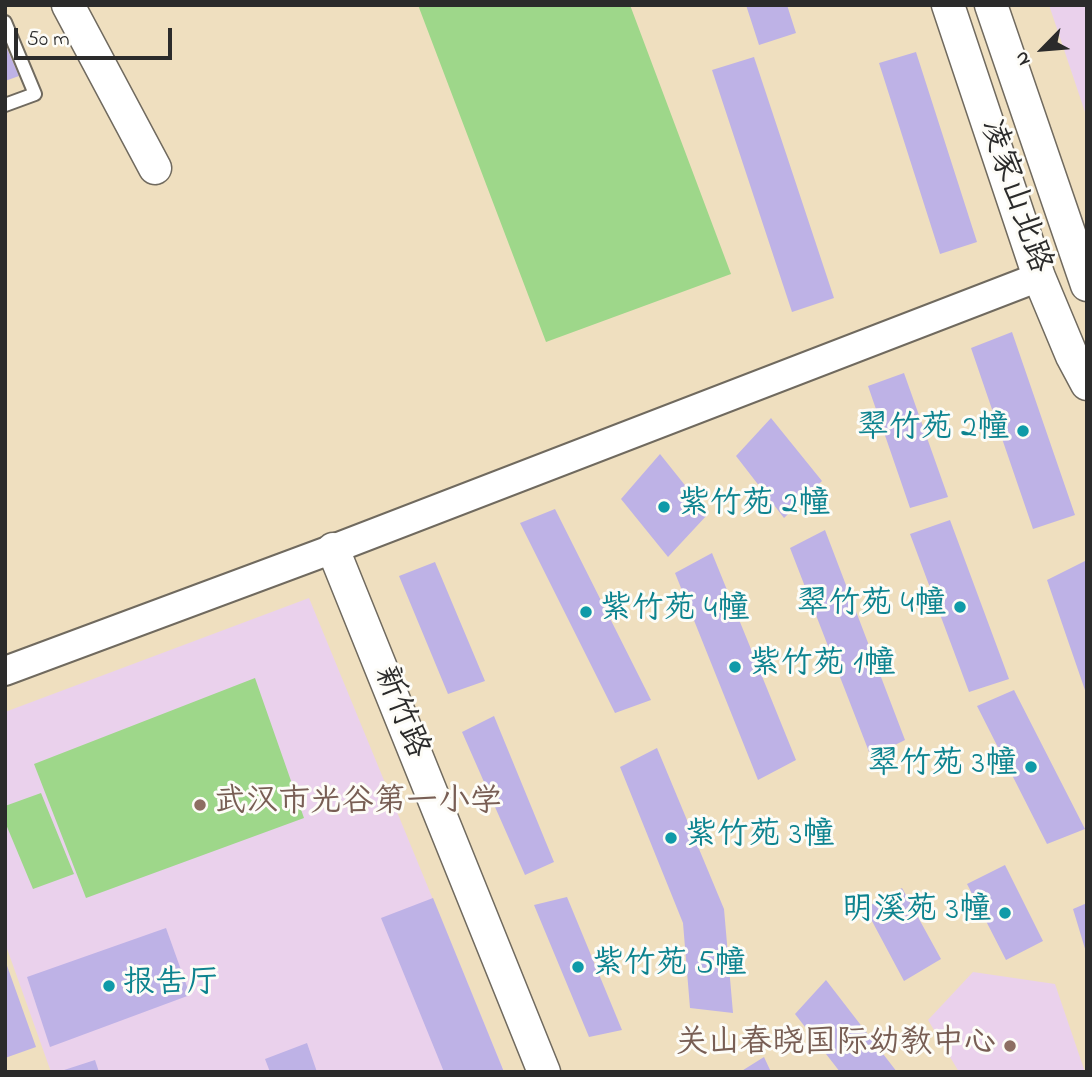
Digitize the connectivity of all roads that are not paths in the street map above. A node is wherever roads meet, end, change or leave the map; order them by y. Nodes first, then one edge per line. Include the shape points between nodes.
1 (68, 5) edge
2 (948, 5) edge
3 (991, 5) edge
4 (1012, 5) edge
5 (5, 22) edge
6 (5, 106) edge
7 (155, 168) dead end
8 (1087, 228) edge
9 (1039, 277) junction
10 (1087, 285) edge
11 (1087, 384) edge
12 (333, 549) junction
13 (5, 671) edge
14 (544, 1072) edge

1 - 7 main road
2 - 9 main road, 凌家山北路
3 - 10 main road
4 - 8 main road
5 - 6 lane via 35,94
9 - 11 main road, 凌家山北路
9 - 12 street
12 - 13 street
12 - 14 main road, 新竹路

